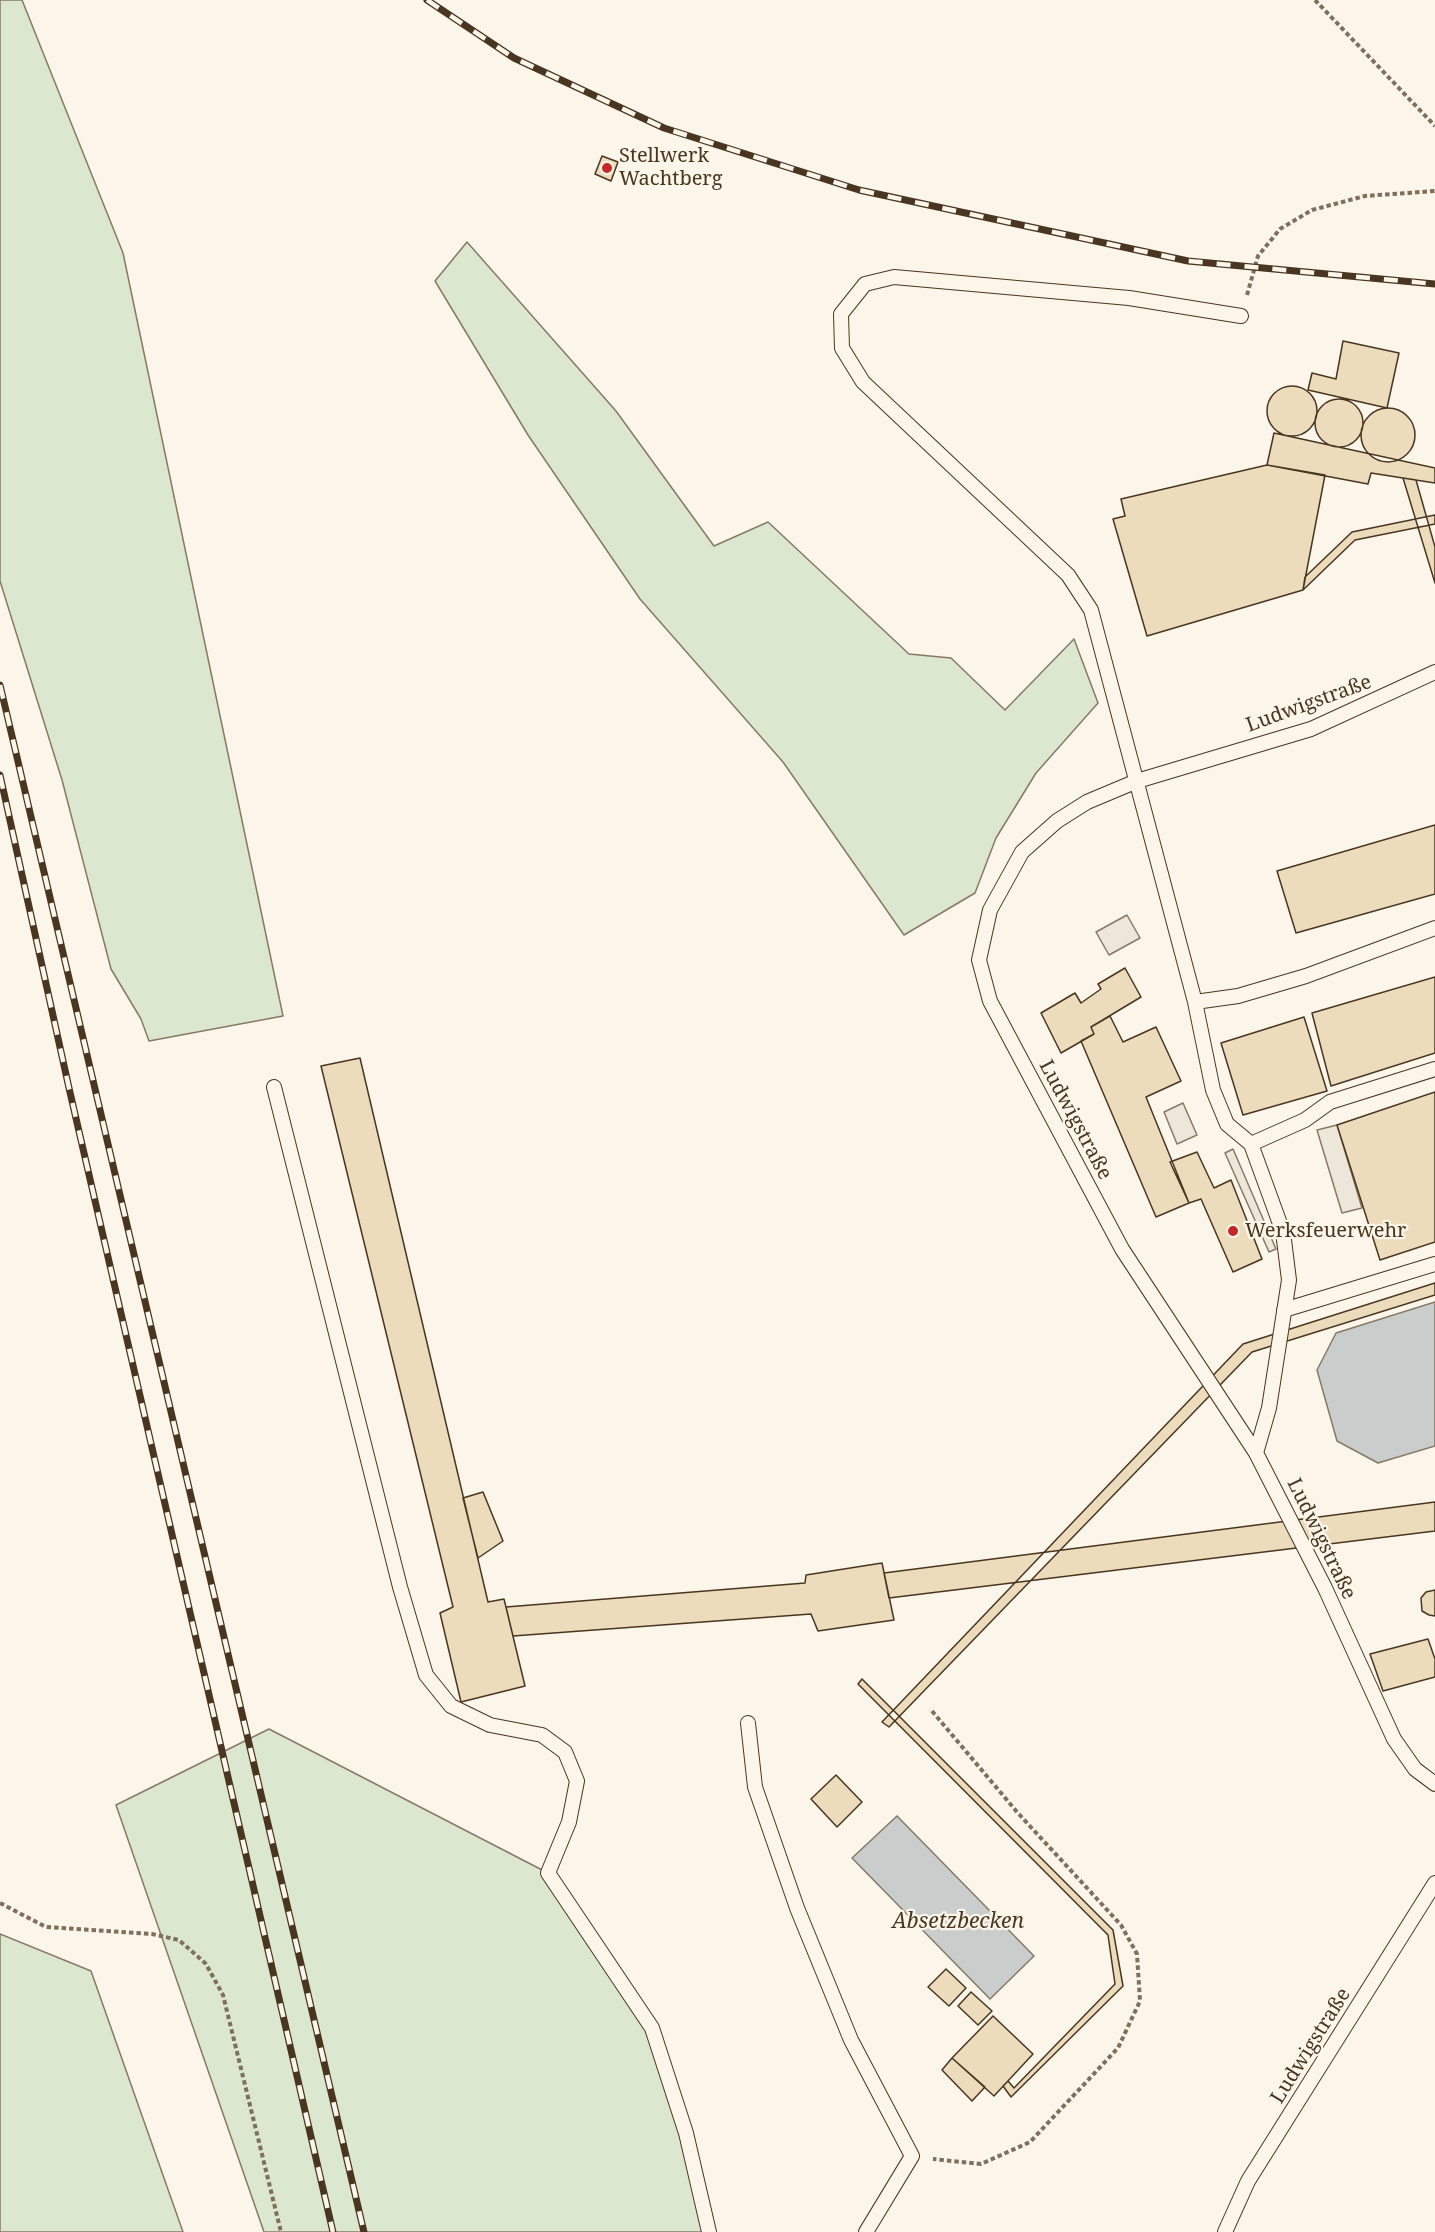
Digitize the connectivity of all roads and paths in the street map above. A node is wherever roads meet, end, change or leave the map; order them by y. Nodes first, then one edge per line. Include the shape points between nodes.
1 (1315, 0) edge
2 (1435, 115) edge
3 (1431, 119) junction
4 (1435, 126) edge
5 (1435, 191) edge
6 (1241, 316) joint
7 (1435, 672) edge
8 (1137, 781) junction
9 (1435, 928) edge
10 (1196, 1002) junction
11 (1435, 1069) edge
12 (274, 1087) dead end
13 (1251, 1144) junction
14 (1435, 1264) edge
15 (1284, 1310) junction
16 (1256, 1453) junction
17 (932, 1712) dead end
18 (747, 1723) dead end
19 (1435, 1784) edge
20 (1435, 1883) edge
21 (0, 1903) edge
22 (912, 2156) junction
23 (281, 2232) edge
24 (709, 2232) edge
25 (866, 2232) edge
26 (1225, 2232) edge

1 - 3 path
2 - 3 path
3 - 4 path
5 - 6 path via 1365,196 1312,210 1280,230 1258,256
6 - 8 lane via 1129,298 894,277 865,284 841,314 842,348 863,382 1068,575 1091,610
7 - 8 lane, Ludwigstraße via 1311,729
8 - 10 lane
8 - 16 lane, Ludwigstraße via 1087,802 1057,821 1022,852 990,910 979,960 990,1000 1122,1249
9 - 10 lane via 1306,976 1238,996
10 - 13 lane via 1213,1090 1227,1124
11 - 13 lane via 1330,1102 1305,1120
12 - 24 lane via 426,1675 451,1706 490,1725 542,1735 565,1752 577,1781 569,1822 548,1873 652,2028 686,2133
13 - 15 lane via 1283,1232 1289,1280
14 - 15 lane
15 - 16 lane via 1269,1408
16 - 19 lane, Ludwigstraße via 1325,1588 1395,1739 1415,1768
17 - 22 path via 1121,1925 1137,1954 1140,2001 1118,2048 1029,2142 981,2164
18 - 22 lane via 755,1786 797,1908 851,2040
20 - 26 lane, Ludwigstraße via 1248,2181
21 - 23 path via 46,1927 152,1934 179,1940 206,1964 224,1995
22 - 25 lane

